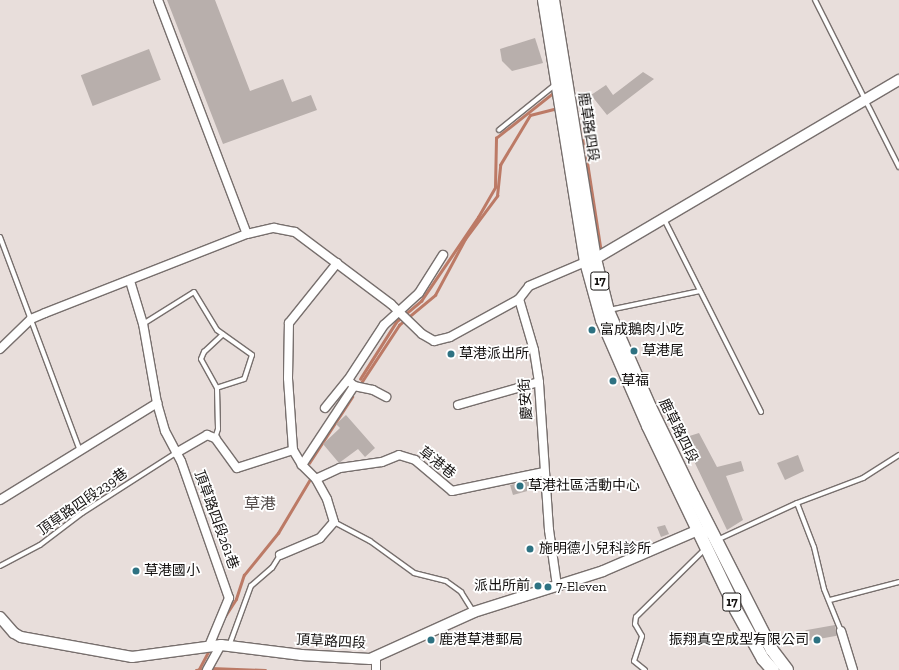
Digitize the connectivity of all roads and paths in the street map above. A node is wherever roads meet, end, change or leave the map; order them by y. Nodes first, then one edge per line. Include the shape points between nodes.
1 (158, 0) edge
2 (544, 0) edge
3 (553, 0) edge
4 (815, 0) edge
5 (899, 80) edge
6 (556, 84) junction
7 (865, 100) junction
8 (499, 130) dead end
9 (899, 167) edge
10 (664, 219) junction
11 (247, 234) junction
12 (0, 237) edge
13 (443, 255) dead end
14 (591, 260) junction
15 (337, 263) junction
16 (130, 281) junction
17 (700, 291) junction
18 (519, 299) junction
19 (608, 310) junction
20 (400, 312) junction
21 (31, 319) junction
22 (143, 324) junction
23 (223, 334) junction
24 (0, 349) edge
25 (539, 382) junction
26 (351, 383) junction
27 (217, 388) junction
28 (386, 397) dead end
29 (157, 403) junction
30 (458, 405) dead end
31 (325, 408) dead end
32 (761, 412) dead end
33 (215, 438) junction
34 (293, 450) junction
35 (80, 451) junction
36 (176, 453) junction
37 (899, 455) edge
38 (302, 465) junction
39 (544, 472) junction
40 (316, 479) junction
41 (0, 500) edge
42 (797, 503) junction
43 (334, 522) junction
44 (698, 530) junction
45 (711, 544) junction
46 (280, 555) joint
47 (0, 566) edge
48 (899, 582) edge
49 (557, 586) junction
50 (830, 600) junction
51 (474, 612) junction
52 (0, 617) edge
53 (841, 631) joint
54 (208, 646) junction
55 (225, 646) junction
56 (376, 656) junction
57 (207, 670) edge
58 (376, 670) edge
59 (645, 670) edge
60 (772, 670) edge
61 (787, 670) edge
62 (853, 670) edge

1 - 11 street
2 - 6 main road, 鹿草路四段 / 17
3 - 14 main road, 鹿草路四段 / 17
4 - 7 lane
5 - 7 street
6 - 8 lane
6 - 14 main road, 鹿草路四段 / 17
7 - 9 lane
7 - 10 street
10 - 14 street
10 - 17 lane
11 - 15 street via 285,228 295,232
11 - 16 street
12 - 21 lane
13 - 20 street via 419,293
14 - 18 street via 529,286
14 - 19 main road, 鹿草路四段 / 17
14 - 44 main road, 鹿草路四段 / 17 via 602,320
15 - 20 street
15 - 34 street via 289,324 288,378
16 - 21 street
16 - 22 street, 頂草路四段261巷
17 - 19 lane
17 - 32 lane
18 - 20 street via 443,340 434,341 422,334
18 - 25 street, 慶安街 via 534,350
19 - 45 main road, 鹿草路四段 / 17
20 - 26 street via 384,325
21 - 24 street
21 - 35 lane
22 - 23 lane via 194,292 217,330
22 - 29 street, 頂草路四段261巷
23 - 27 lane via 204,352 202,359
23 - 27 lane via 252,355 244,379
25 - 30 street
25 - 39 street, 慶安街
26 - 28 street
26 - 31 street
26 - 38 street
27 - 33 lane via 218,429
29 - 35 street
29 - 36 street, 頂草路四段261巷 via 165,432
33 - 34 street via 237,468
33 - 36 street via 207,435
34 - 38 street
35 - 41 street
36 - 47 lane, 頂草路四段239巷 via 82,513 40,545
36 - 54 street, 頂草路四段261巷 via 229,598
37 - 42 lane via 863,478
38 - 40 street
39 - 40 street, 草港巷 via 452,492 415,460 399,455 382,462 340,468
39 - 49 street, 慶安街
40 - 43 street via 327,499
42 - 45 lane
42 - 50 lane via 814,547 824,589
43 - 46 street via 320,538
43 - 51 lane via 370,541 414,573 446,581 461,592
44 - 45 main road, 鹿草路四段 / 17
44 - 49 street, 頂草路四段 via 603,571
45 - 59 lane via 636,617 635,624 642,636 634,661
45 - 60 main road, 鹿草路四段 / 17 via 736,610 763,659
45 - 61 main road, 鹿草路四段 / 17 via 772,650
46 - 55 lane via 272,568 251,586
48 - 50 lane
49 - 51 street, 頂草路四段
50 - 53 lane
51 - 56 street, 頂草路四段
52 - 54 street, 頂草路四段 via 14,633 22,637 132,657
53 - 62 street
54 - 55 street, 頂草路四段
55 - 56 street, 頂草路四段 via 355,660
55 - 57 street
56 - 58 street

